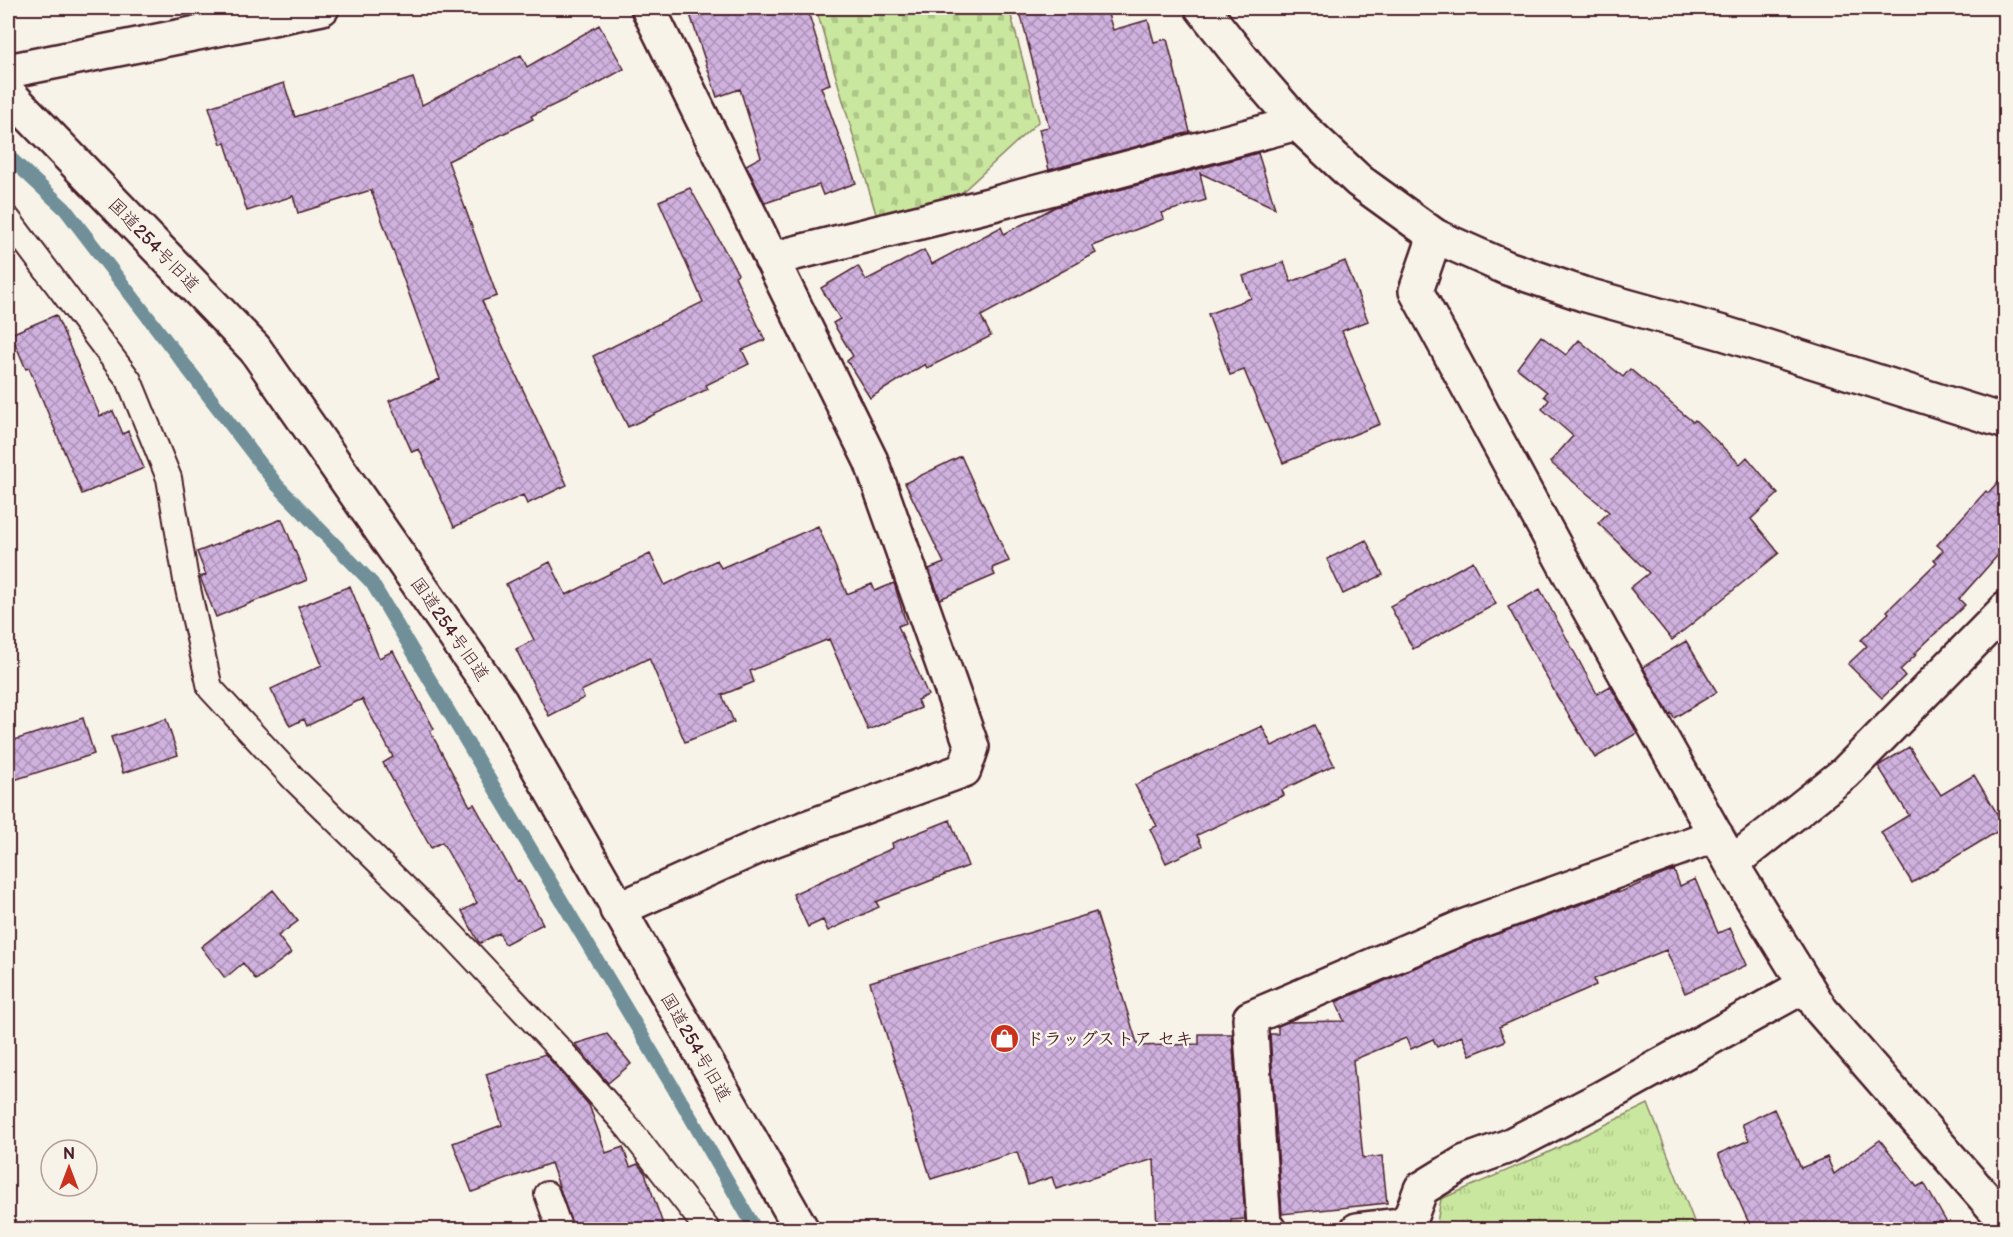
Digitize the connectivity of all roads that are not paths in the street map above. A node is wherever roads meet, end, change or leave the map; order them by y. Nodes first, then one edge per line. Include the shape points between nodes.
1 (322, 8) edge
2 (648, 8) edge
3 (1202, 8) edge
4 (8, 71) edge
5 (8, 93) edge
6 (1297, 123) junction
7 (8, 219) edge
8 (1435, 236) junction
9 (771, 259) junction
10 (2006, 422) edge
11 (2006, 609) edge
12 (1716, 835) junction
13 (1732, 863) junction
14 (617, 910) junction
15 (1806, 985) junction
16 (547, 1194) dead end
17 (2006, 1222) edge
18 (560, 1230) edge
19 (708, 1230) edge
20 (801, 1230) edge
21 (1269, 1230) edge
22 (1357, 1230) edge

1 - 4 street
2 - 9 street
3 - 6 street
5 - 14 street, 国道254号旧道 via 255,349 500,701
6 - 8 street via 1359,180
6 - 9 street
7 - 19 lane via 129,380 170,478 186,580 210,688 564,1054
8 - 10 street via 1507,268 1583,294 1723,333
8 - 12 street via 1416,291
9 - 14 street via 871,461 972,747 964,770 773,840
11 - 13 street via 1845,773
12 - 13 street
12 - 21 street via 1466,926 1250,1018 1264,1225
13 - 15 street
14 - 20 street, 国道254号旧道
15 - 17 street via 1821,1010
15 - 22 street via 1599,1100 1509,1146 1466,1162 1421,1189 1411,1216 1401,1225
16 - 18 lane

